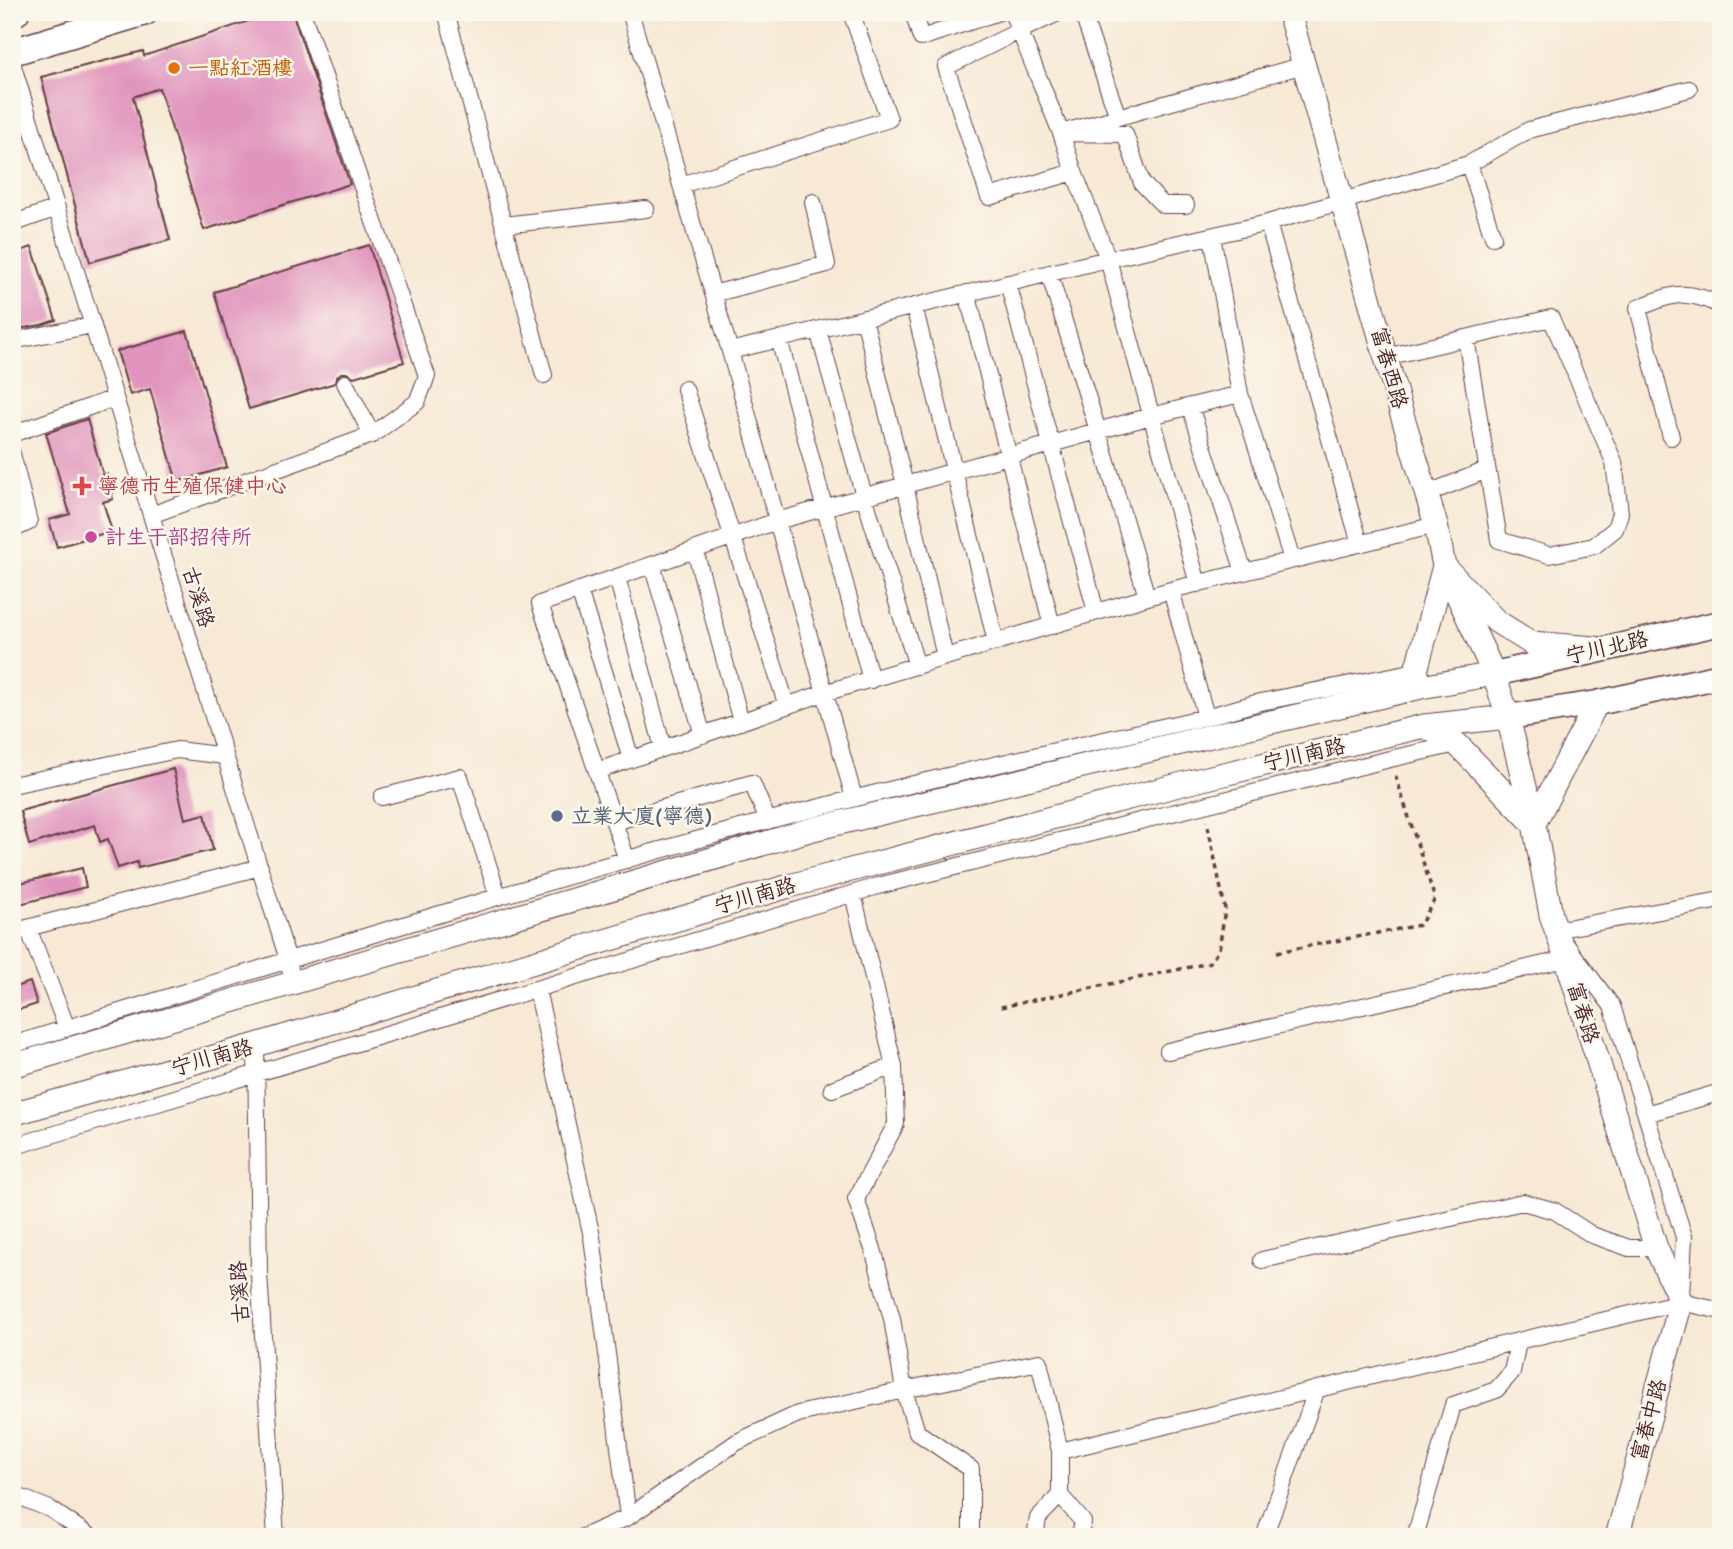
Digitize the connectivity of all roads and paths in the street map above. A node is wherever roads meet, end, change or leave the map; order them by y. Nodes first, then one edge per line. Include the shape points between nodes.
1 (145, 12) edge
2 (302, 12) edge
3 (446, 12) edge
4 (629, 12) edge
5 (851, 12) edge
6 (913, 12) edge
7 (999, 12) edge
8 (1012, 12) edge
9 (1060, 12) edge
10 (1082, 12) edge
11 (1289, 12) edge
12 (1019, 30) junction
13 (12, 52) edge
14 (12, 63) edge
15 (1304, 65) junction
16 (1689, 89) dead end
17 (1118, 117) junction
18 (1061, 133) junction
19 (1469, 164) junction
20 (1074, 172) junction
21 (681, 185) junction
22 (813, 202) dead end
23 (1343, 202) junction
24 (1186, 205) dead end
25 (57, 208) junction
26 (646, 209) dead end
27 (1268, 223) junction
28 (12, 224) edge
29 (503, 225) junction
30 (1212, 236) junction
31 (1493, 237) dead end
32 (1108, 259) junction
33 (1049, 273) junction
34 (1008, 284) junction
35 (713, 293) junction
36 (967, 293) junction
37 (914, 306) junction
38 (1721, 306) edge
39 (864, 318) junction
40 (93, 325) junction
41 (818, 330) junction
42 (1466, 338) junction
43 (779, 339) junction
44 (12, 341) edge
45 (730, 351) junction
46 (1386, 357) junction
47 (544, 375) dead end
48 (345, 383) dead end
49 (685, 389) dead end
50 (1240, 394) junction
51 (115, 398) junction
52 (1190, 406) junction
53 (1151, 416) junction
54 (1098, 431) junction
55 (12, 434) edge
56 (372, 435) junction
57 (1671, 437) dead end
58 (1051, 444) junction
59 (12, 454) edge
60 (1009, 456) junction
61 (1488, 470) junction
62 (954, 471) junction
63 (905, 485) junction
64 (1426, 494) junction
65 (864, 496) junction
66 (825, 508) junction
67 (152, 515) junction
68 (777, 521) junction
69 (1436, 524) junction
70 (12, 530) edge
71 (734, 536) junction
72 (1360, 544) junction
73 (695, 550) junction
74 (1292, 560) junction
75 (652, 565) junction
76 (1444, 566) junction
77 (1244, 572) junction
78 (617, 577) junction
79 (1198, 583) junction
80 (579, 590) junction
81 (1171, 590) junction
82 (1147, 597) junction
83 (1096, 612) junction
84 (1721, 623) edge
85 (1052, 626) junction
86 (996, 642) junction
87 (1602, 649) junction
88 (945, 657) junction
89 (917, 666) junction
90 (1494, 674) junction
91 (1721, 676) edge
92 (1419, 679) junction
93 (871, 680) junction
94 (824, 693) junction
95 (1597, 703) junction
96 (787, 706) junction
97 (1206, 717) junction
98 (1508, 717) junction
99 (741, 722) junction
100 (1424, 726) junction
101 (703, 735) junction
102 (1457, 744) junction
103 (663, 748) junction
104 (225, 756) junction
105 (631, 759) junction
106 (1390, 759) junction
107 (597, 771) junction
108 (12, 785) edge
109 (382, 797) dead end
110 (854, 798) junction
111 (1204, 806) junction
112 (768, 821) junction
113 (614, 822) junction
114 (1534, 824) junction
115 (627, 860) junction
116 (260, 867) junction
117 (853, 894) junction
118 (498, 896) junction
119 (1721, 900) edge
120 (29, 928) junction
121 (1555, 930) junction
122 (12, 932) edge
123 (1277, 953) dead end
124 (1566, 959) junction
125 (288, 960) junction
126 (291, 983) junction
127 (537, 989) junction
128 (1001, 1007) dead end
129 (67, 1028) junction
130 (12, 1045) edge
131 (256, 1045) junction
132 (1168, 1051) dead end
133 (12, 1066) edge
134 (894, 1066) junction
135 (257, 1074) junction
136 (832, 1089) dead end
137 (1721, 1092) edge
138 (12, 1114) edge
139 (1646, 1114) junction
140 (12, 1147) edge
141 (1656, 1248) junction
142 (1262, 1260) dead end
143 (1681, 1302) junction
144 (1721, 1311) edge
145 (1518, 1342) junction
146 (1317, 1389) junction
147 (904, 1390) junction
148 (1060, 1451) junction
149 (12, 1494) edge
150 (1060, 1495) junction
151 (628, 1517) junction
152 (91, 1537) edge
153 (276, 1537) edge
154 (583, 1537) edge
155 (971, 1537) edge
156 (1035, 1537) edge
157 (1079, 1537) edge
158 (1264, 1537) edge
159 (1415, 1537) edge
160 (1617, 1537) edge

1 - 13 highway
2 - 56 street via 427,376 417,402
3 - 29 street
4 - 21 street
5 - 21 street via 889,119
6 - 7 street via 921,38
8 - 12 street
9 - 12 street
10 - 17 street
11 - 15 main road, 富春西路
12 - 18 street
12 - 20 street via 946,67 989,197
14 - 25 street, 古溪路
15 - 17 street
15 - 23 main road, 富春西路
16 - 19 street via 1529,130
17 - 18 street
18 - 20 street
18 - 24 street via 1125,134 1142,183 1163,205
19 - 23 street
19 - 31 street
20 - 32 street
21 - 35 street
22 - 35 street via 827,264
23 - 27 street
23 - 46 main road, 富春西路
25 - 28 street
25 - 40 street, 古溪路
26 - 29 street
27 - 30 street
27 - 72 street
29 - 47 street
30 - 32 street
30 - 50 street
32 - 33 street
32 - 53 street
33 - 34 street
33 - 54 street
34 - 36 street
34 - 58 street
35 - 45 street
36 - 37 street
36 - 60 street
37 - 39 street
37 - 62 street
38 - 57 street via 1702,296 1670,295 1639,308
39 - 41 street
39 - 63 street
40 - 44 street
40 - 51 street, 古溪路
41 - 43 street
41 - 65 street
42 - 46 street
42 - 61 street
42 - 61 street via 1550,318 1614,462 1620,513 1615,529 1594,546 1549,555 1499,540
43 - 45 street
43 - 66 street
45 - 68 street
46 - 64 main road, 富春西路
48 - 56 street
49 - 71 street
50 - 52 street
50 - 74 street
51 - 55 street
51 - 67 street, 古溪路
52 - 53 street
52 - 77 street
53 - 54 street
53 - 79 street
54 - 58 street
54 - 82 street
56 - 67 street
58 - 60 street
58 - 83 street
59 - 70 street via 30,523
60 - 62 street
60 - 85 street
61 - 64 street
62 - 63 street
62 - 86 street
63 - 65 street
63 - 88 street
64 - 69 main road, 富春西路
65 - 66 street
65 - 89 street
66 - 68 street
66 - 93 street
67 - 104 street, 古溪路
68 - 71 street
68 - 94 street
69 - 72 street
69 - 76 main road, 富春西路
71 - 73 street
71 - 96 street
72 - 74 street
73 - 75 street
73 - 99 street
74 - 77 street
75 - 78 street
75 - 101 street
76 - 87 main road via 1496,621 1531,643
76 - 90 main road, 富春西路
76 - 92 main road
77 - 79 street
78 - 80 street
78 - 103 street
79 - 81 street
80 - 105 street
80 - 107 street via 540,604
81 - 82 street
81 - 97 street
82 - 83 street
83 - 85 street
84 - 87 main road, 宁川北路
85 - 86 street
86 - 88 street
87 - 90 main road, 宁川北路
88 - 89 street
89 - 93 street
90 - 92 main road, 宁川南路
90 - 98 main road, 富春西路
91 - 95 main road
92 - 97 street via 1256,704
92 - 126 main road, 宁川南路 via 813,829
93 - 94 street
94 - 96 street
94 - 110 street
95 - 98 main road
95 - 114 main road
96 - 99 street
97 - 110 street
98 - 100 main road, 宁川南路
98 - 114 main road, 富春路
99 - 101 street
100 - 102 main road
100 - 131 main road, 宁川南路 via 789,886
101 - 103 street
102 - 106 street
102 - 114 main road
103 - 105 street
104 - 108 street via 177,750
104 - 116 street, 古溪路
105 - 107 street
106 - 111 street
106 - 123 path via 1435,899 1430,908 1420,925
107 - 113 street
109 - 118 street via 460,777
110 - 112 street
111 - 117 street
111 - 128 path via 1225,909 1219,950 1209,963
112 - 113 street via 752,783
112 - 115 street
113 - 115 street
114 - 121 main road, 富春路
115 - 118 street
116 - 120 street
116 - 125 street, 古溪路
117 - 127 street
117 - 134 street
118 - 125 street
119 - 121 street
120 - 122 street
120 - 129 street
121 - 124 main road, 富春路
121 - 139 street via 1612,1006
124 - 132 street
124 - 141 main road, 富春路
125 - 126 street, 古溪路
125 - 129 street
126 - 133 main road, 宁川南路
127 - 135 street
127 - 151 street via 592,1237
129 - 130 street
131 - 135 street, 古溪路
131 - 138 main road, 宁川南路
134 - 136 street
134 - 147 street via 896,1125 856,1199 892,1319
135 - 140 street
135 - 153 street, 古溪路 via 259,1274
137 - 139 street
139 - 143 street via 1684,1237
141 - 142 street via 1629,1248 1592,1235 1555,1211 1523,1202
141 - 143 main road, 富春路
143 - 144 street
143 - 145 street
143 - 160 main road, 富春中路
145 - 146 street
145 - 159 street via 1512,1372 1496,1390 1453,1405
146 - 148 street
146 - 158 street
147 - 148 street via 1039,1362
147 - 151 street via 797,1414 737,1442
147 - 155 street via 917,1432 971,1469
148 - 150 street
149 - 152 street via 50,1509
150 - 156 street via 1038,1518
150 - 157 street via 1083,1522
151 - 154 street

